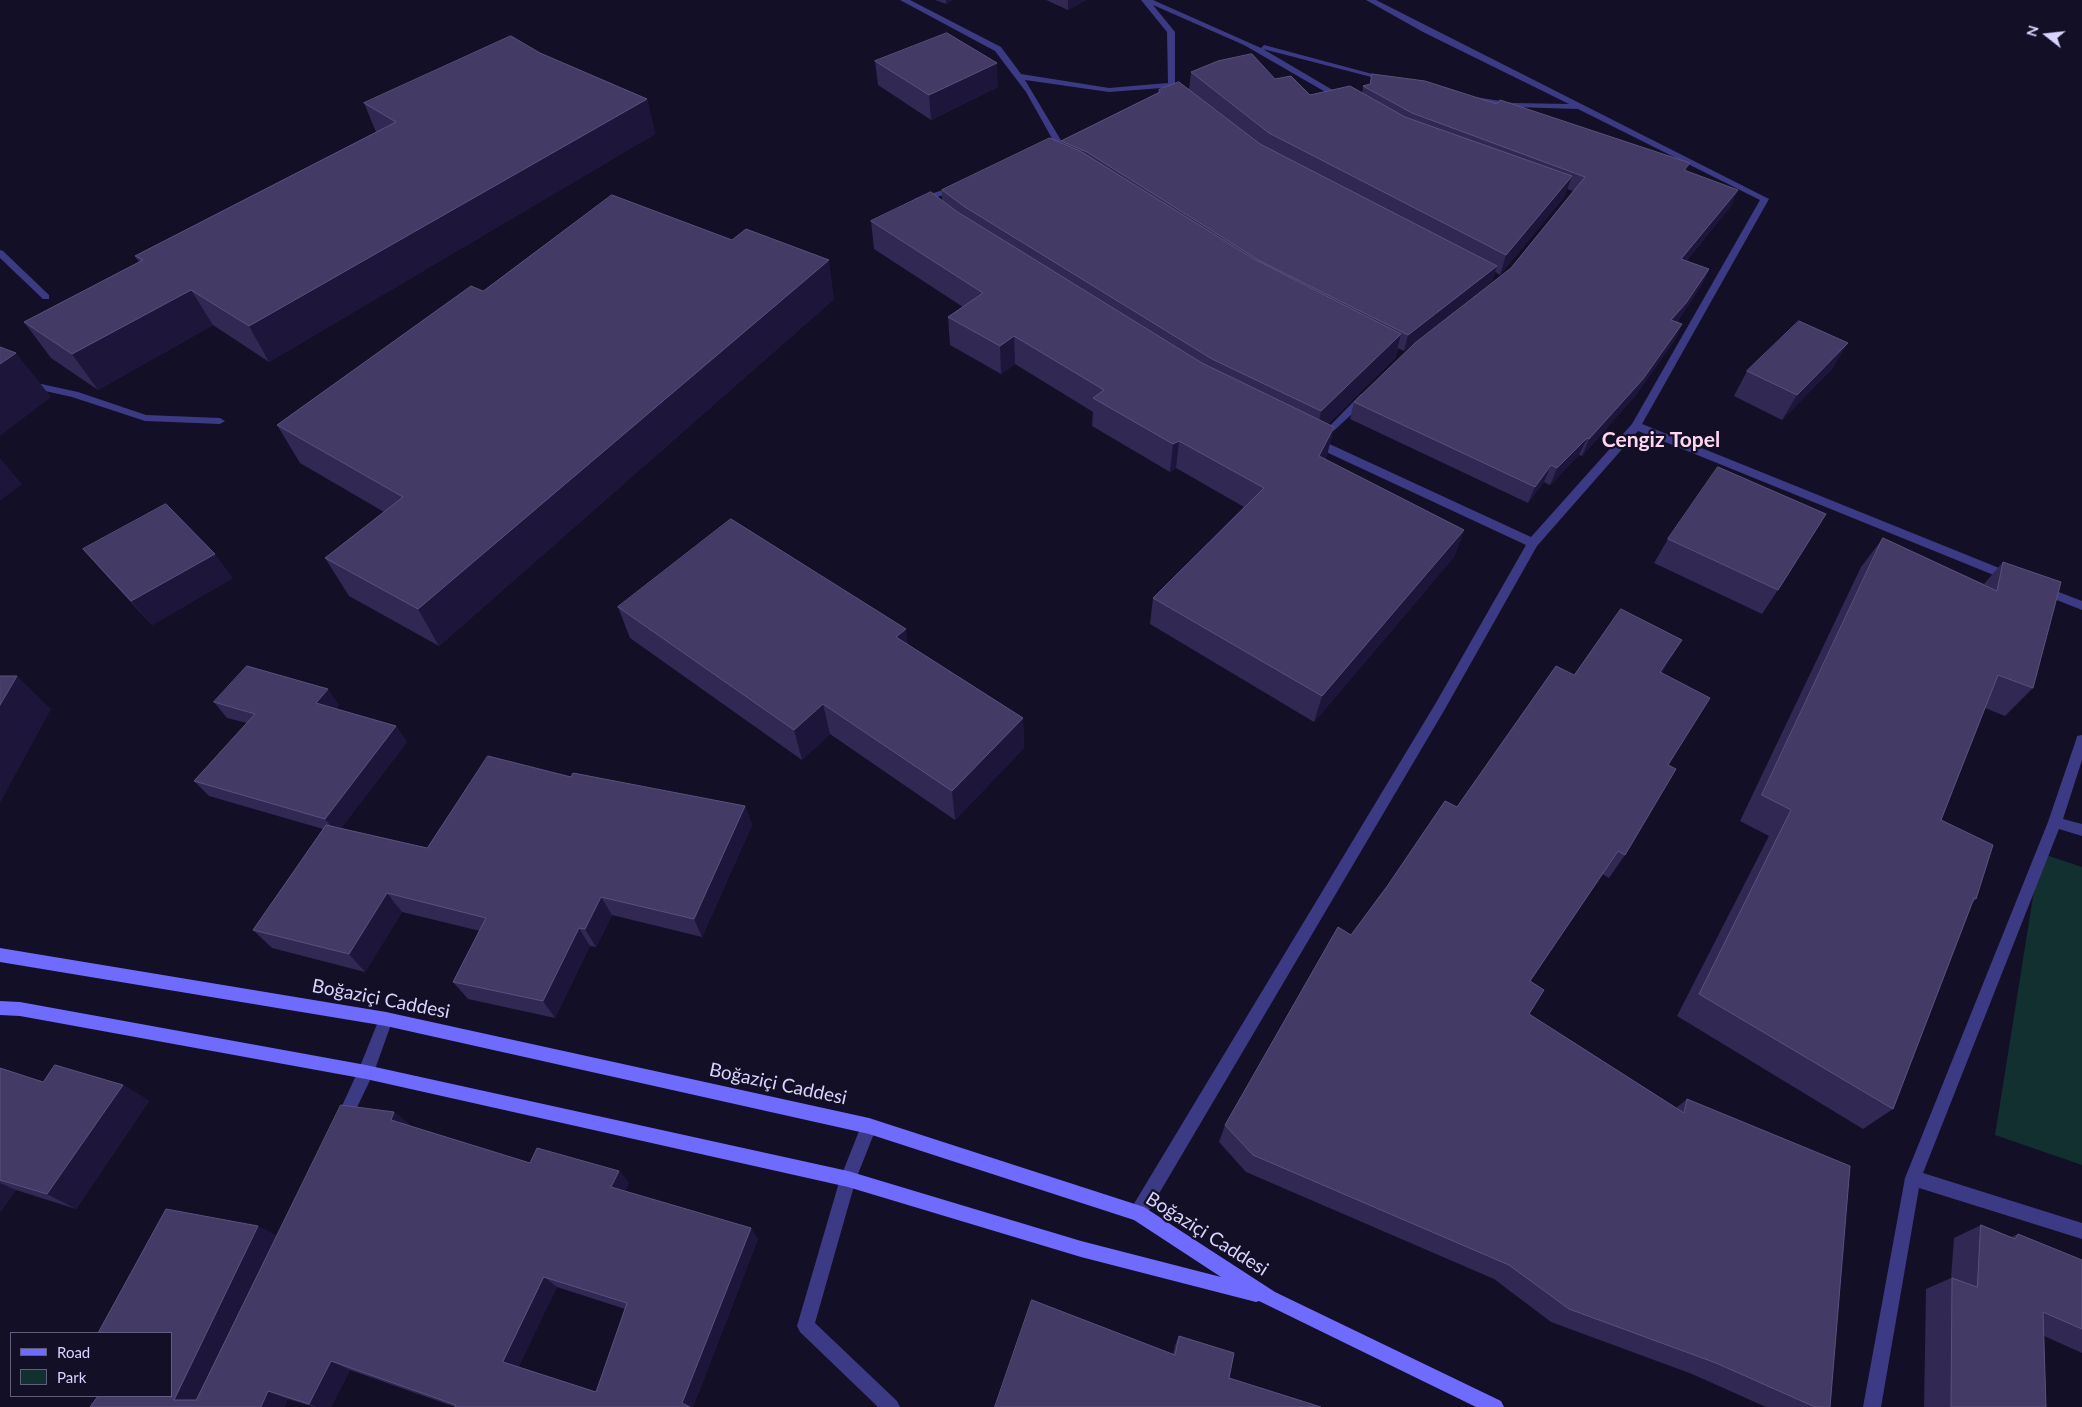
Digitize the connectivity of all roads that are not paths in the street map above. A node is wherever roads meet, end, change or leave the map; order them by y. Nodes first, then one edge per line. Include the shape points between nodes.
1 (904, 0) edge
2 (1146, 0) edge
3 (1370, 0) edge
4 (1247, 43) junction
5 (1017, 76) junction
6 (1398, 81) edge
7 (1463, 98) edge
8 (1354, 105) edge
9 (1580, 107) junction
10 (1049, 160) edge
11 (968, 186) edge
12 (922, 206) edge
13 (0, 253) edge
14 (46, 296) dead end
15 (0, 378) edge
16 (1371, 390) edge
17 (220, 422) dead end
18 (1636, 426) junction
19 (1299, 434) edge
20 (1317, 443) junction
21 (1532, 543) junction
22 (2018, 580) edge
23 (2036, 587) edge
24 (2082, 606) edge
25 (2082, 740) edge
26 (2055, 822) junction
27 (2082, 830) edge
28 (0, 955) edge
29 (0, 1008) edge
30 (386, 1020) junction
31 (366, 1072) junction
32 (869, 1126) junction
33 (337, 1134) edge
34 (1913, 1178) junction
35 (848, 1179) junction
36 (1138, 1213) junction
37 (2082, 1231) edge
38 (1269, 1298) junction
39 (891, 1407) edge
40 (1495, 1407) edge
41 (1872, 1407) edge

1 - 5 street via 998,49
2 - 4 street
2 - 5 street via 1171,32 1176,88 1109,90
3 - 9 street
4 - 6 street
4 - 8 street
5 - 10 street via 1030,92 1058,142
7 - 9 street via 1512,105
9 - 18 street via 1765,199
11 - 12 street via 914,200
13 - 14 street
15 - 17 street via 74,394 145,418
16 - 20 street
18 - 21 street
18 - 22 street
19 - 20 street
20 - 21 street
21 - 36 street via 1442,705
23 - 24 street
25 - 26 street
26 - 27 street
26 - 34 street
28 - 30 street, Boğaziçi Caddesi
29 - 31 street
30 - 31 street
30 - 32 street, Boğaziçi Caddesi
31 - 33 street
31 - 35 street
32 - 35 street
32 - 36 street, Boğaziçi Caddesi
34 - 37 street
34 - 41 street
35 - 38 street via 1081,1249
35 - 39 street via 806,1326
36 - 38 street, Boğaziçi Caddesi
38 - 40 street, Boğaziçi Caddesi

